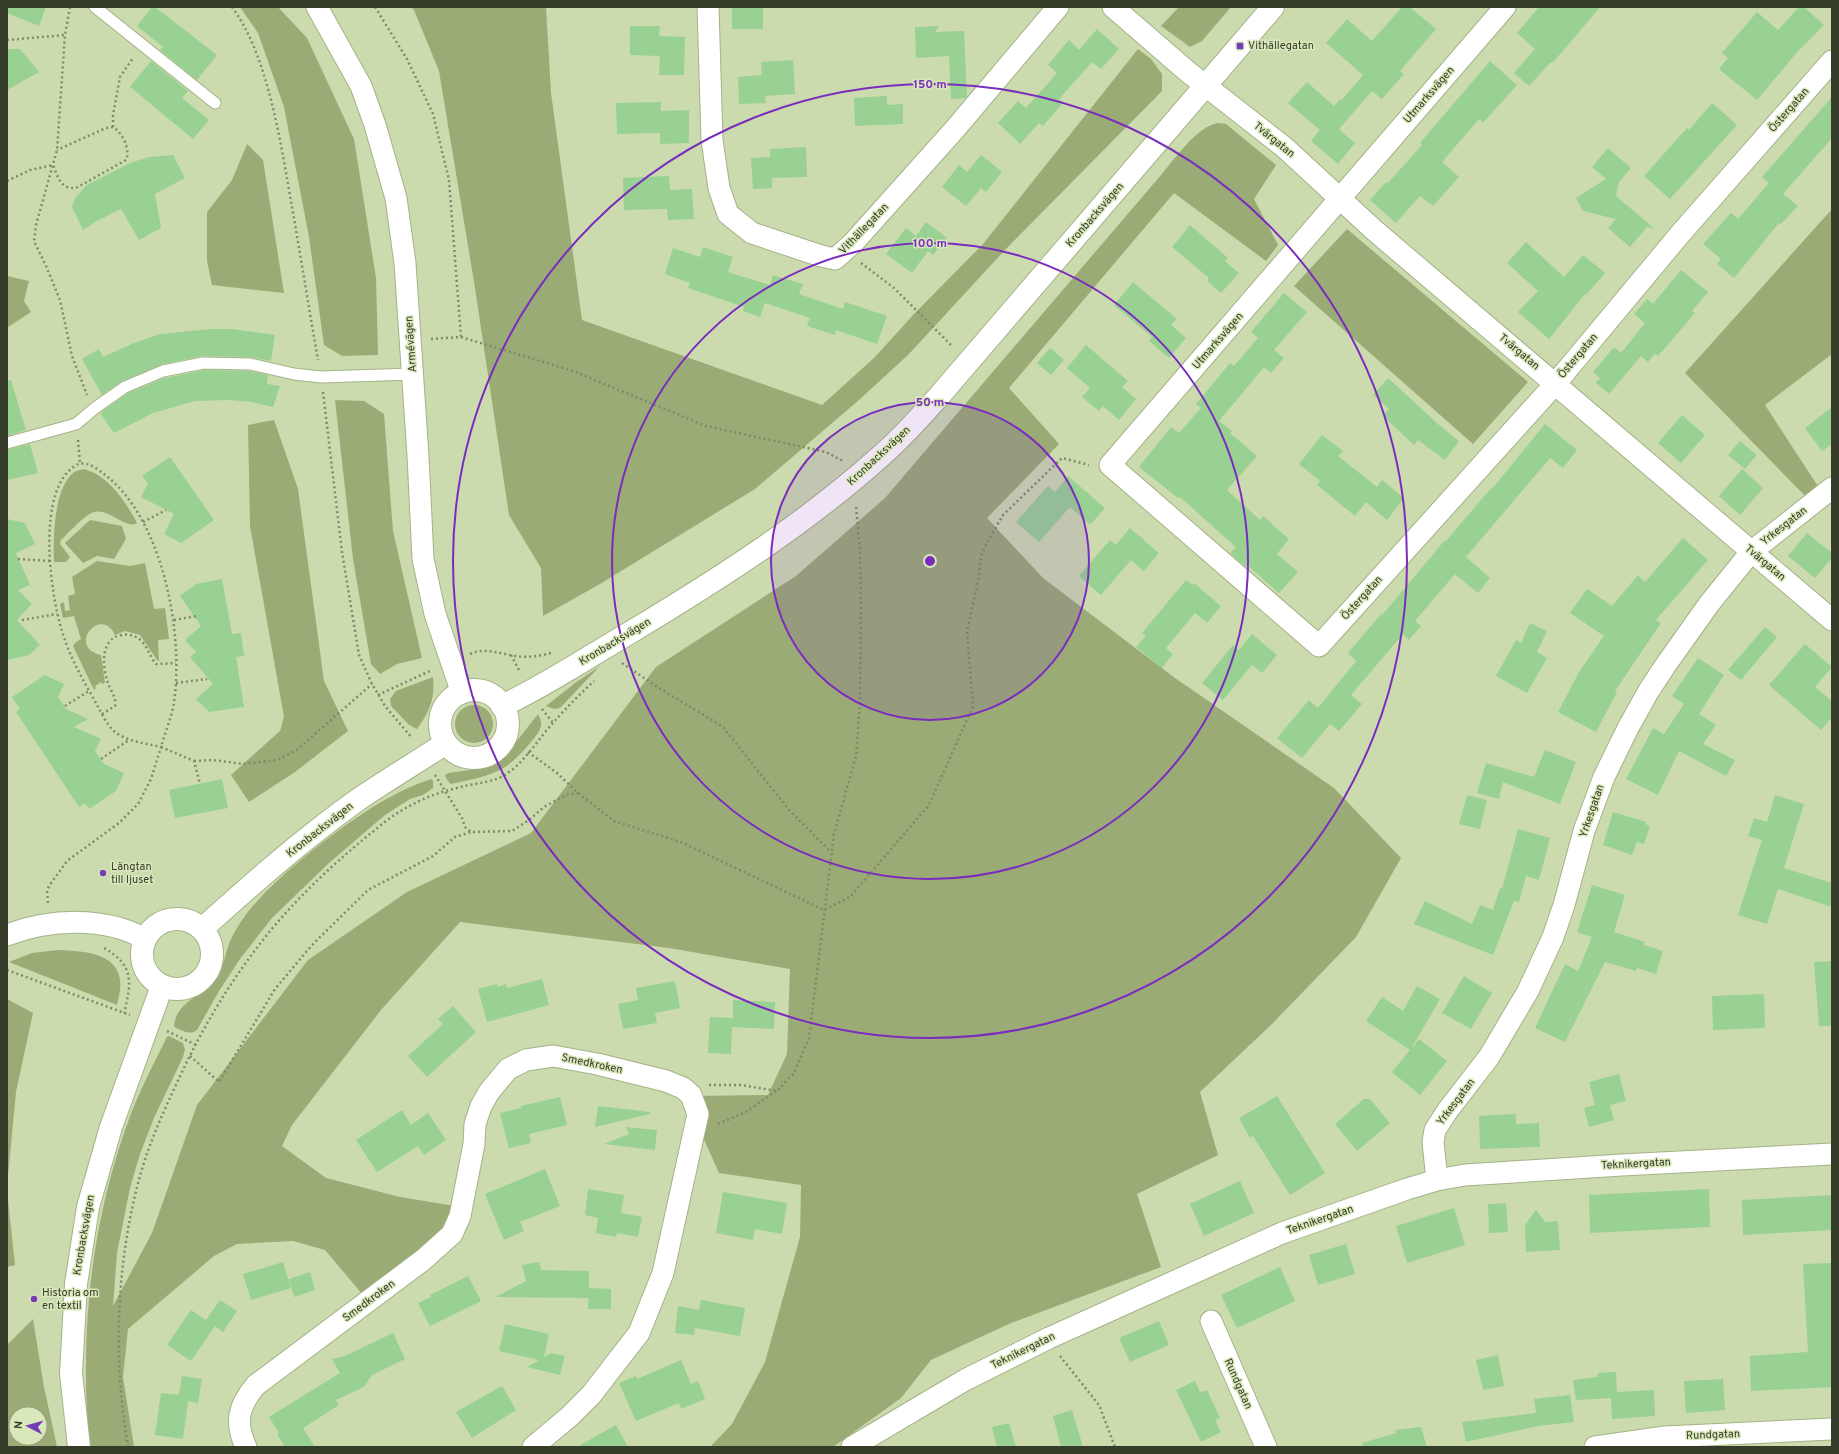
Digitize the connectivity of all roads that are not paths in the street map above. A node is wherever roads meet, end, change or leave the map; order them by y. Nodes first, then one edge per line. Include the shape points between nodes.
1 (95, 7) edge
2 (317, 7) edge
3 (708, 7) edge
4 (1058, 7) edge
5 (1114, 7) edge
6 (1273, 7) edge
7 (1505, 7) edge
8 (1832, 62) edge
9 (1205, 86) junction
10 (215, 103) dead end
11 (1339, 198) junction
12 (413, 374) junction
13 (1556, 383) junction
14 (7, 443) edge
15 (1832, 488) edge
16 (1751, 552) junction
17 (1832, 620) edge
18 (1319, 646) joint
19 (462, 693) junction
20 (502, 706) junction
21 (446, 743) junction
22 (202, 929) junction
23 (7, 936) edge
24 (145, 939) junction
25 (162, 986) junction
26 (1832, 1154) edge
27 (1437, 1180) junction
28 (1211, 1322) dead end
29 (1832, 1429) edge
30 (79, 1447) edge
31 (246, 1447) edge
32 (533, 1447) edge
33 (852, 1447) edge
34 (1266, 1447) edge
35 (1595, 1447) edge

1 - 10 lane
2 - 12 street, Armévägen via 361,86 396,198 405,263
3 - 4 street, Vithällegatan via 712,140 719,188 728,214 752,233 835,259 853,243 955,129
5 - 9 street
6 - 9 street, Kronbacksvägen
7 - 11 street, Utmarksvägen
8 - 13 street, Östergatan via 1681,233
9 - 11 street, Tvärgatan via 1284,147
9 - 20 street, Kronbacksvägen via 916,422 884,454 782,535 659,615 537,689
11 - 13 street, Tvärgatan
11 - 18 street, Utmarksvägen via 1110,465
12 - 14 lane via 321,377 250,364 203,363 163,371 125,387 76,424
12 - 19 street, Armévägen via 422,559 435,614
13 - 16 street, Tvärgatan
13 - 18 street, Östergatan
15 - 16 street, Yrkesgatan
16 - 17 street, Tvärgatan
16 - 27 street, Yrkesgatan via 1709,604 1665,666 1616,751 1594,801 1564,905 1542,963 1510,1024 1489,1057 1435,1130 1433,1142
19 - 20 street via 471,690 484,692
19 - 21 street via 453,697 442,714 440,724
20 - 21 street via 507,715 507,731 500,746 492,753 483,757 462,756
21 - 22 street, Kronbacksvägen via 359,800 312,835
22 - 24 street via 188,919 169,919 150,929
22 - 25 street via 212,944 213,953 208,971 196,984 188,988 178,990
23 - 24 street via 34,927 80,922 118,928
24 - 25 street via 141,957 144,966 148,974
25 - 30 street, Kronbacksvägen via 111,1127 88,1207 76,1284 71,1373
26 - 27 street, Teknikergatan via 1598,1166 1465,1175
27 - 33 street, Teknikergatan via 1282,1234 1049,1338 965,1380
28 - 34 street, Rundgatan
29 - 35 street, Rundgatan via 1665,1437
31 - 32 street, Smedkroken via 241,1437 239,1418 245,1398 256,1385 423,1260 452,1234 460,1216 474,1144 475,1124 481,1106 508,1069 526,1060 552,1056 666,1081 683,1088 691,1096 698,1114 664,1272 639,1333 591,1395

